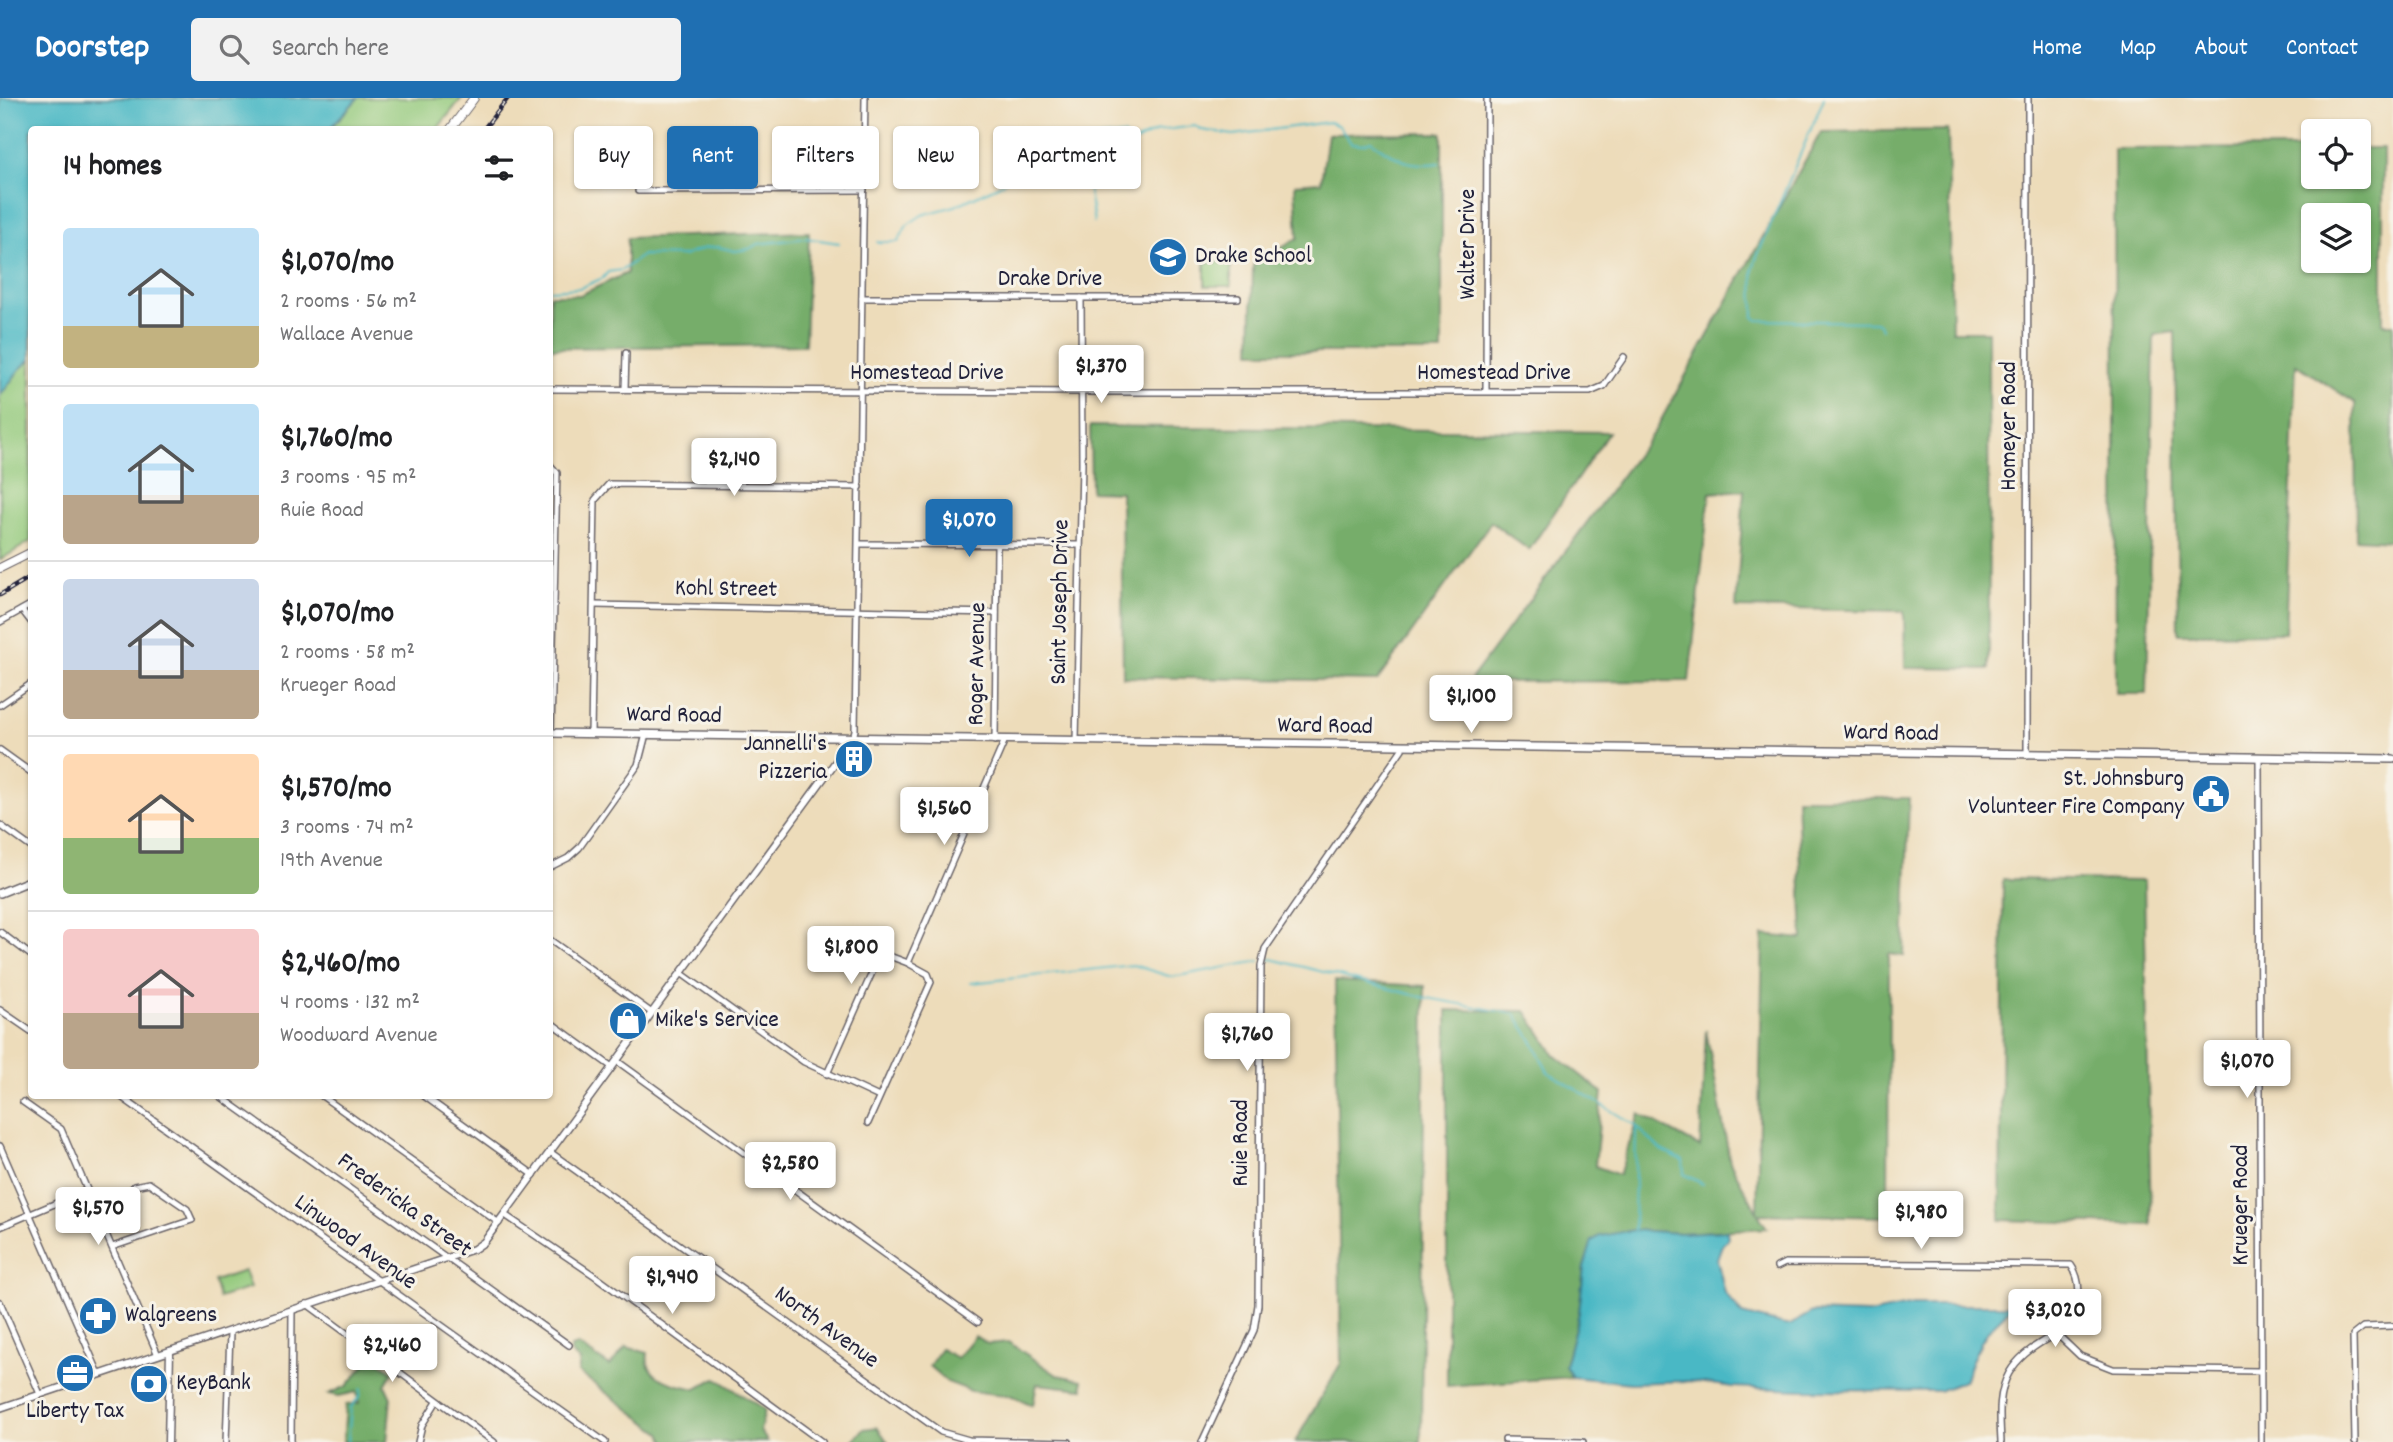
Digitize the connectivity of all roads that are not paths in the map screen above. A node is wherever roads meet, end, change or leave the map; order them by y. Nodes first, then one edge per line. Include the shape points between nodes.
1 (474, 98) edge
2 (865, 98) edge
3 (1487, 98) edge
4 (2028, 98) edge
5 (453, 126) edge
6 (864, 190) junction
7 (638, 191) dead end
8 (862, 298) junction
9 (1081, 298) junction
10 (1238, 298) dead end
11 (626, 353) dead end
12 (1624, 357) dead end
13 (553, 389) edge
14 (625, 389) junction
15 (861, 391) junction
16 (1486, 391) junction
17 (1082, 392) junction
18 (553, 468) edge
19 (860, 487) junction
20 (859, 544) junction
21 (1079, 545) junction
22 (997, 546) junction
23 (28, 554) edge
24 (0, 568) edge
25 (594, 605) junction
26 (28, 606) edge
27 (22, 610) junction
28 (858, 610) junction
29 (996, 613) junction
30 (28, 618) edge
31 (0, 622) edge
32 (553, 645) edge
33 (28, 686) edge
34 (0, 705) edge
35 (553, 733) edge
36 (592, 734) junction
37 (646, 734) junction
38 (853, 738) junction
39 (999, 741) junction
40 (1076, 741) junction
41 (1402, 748) junction
42 (0, 750) edge
43 (2027, 755) junction
44 (2259, 758) junction
45 (2393, 758) edge
46 (28, 765) edge
47 (24, 768) junction
48 (28, 770) edge
49 (0, 825) edge
50 (28, 845) edge
51 (553, 866) edge
52 (28, 884) edge
53 (0, 893) edge
54 (0, 932) edge
55 (553, 942) edge
56 (28, 953) edge
57 (908, 963) junction
58 (681, 973) junction
59 (0, 1010) edge
60 (652, 1013) junction
61 (553, 1024) edge
62 (28, 1029) edge
63 (617, 1060) junction
64 (612, 1068) junction
65 (827, 1074) junction
66 (879, 1097) junction
67 (124, 1099) edge
68 (224, 1099) edge
69 (326, 1099) edge
70 (428, 1099) edge
71 (23, 1102) dead end
72 (868, 1123) dead end
73 (0, 1146) edge
74 (550, 1152) junction
75 (534, 1175) junction
76 (87, 1190) junction
77 (505, 1214) junction
78 (29, 1215) junction
79 (499, 1223) junction
80 (102, 1224) junction
81 (0, 1227) edge
82 (112, 1247) junction
83 (445, 1257) junction
84 (1777, 1267) dead end
85 (377, 1281) junction
86 (0, 1301) edge
87 (307, 1304) junction
88 (292, 1310) junction
89 (978, 1322) dead end
90 (2393, 1326) edge
91 (230, 1332) junction
92 (2058, 1335) junction
93 (569, 1345) dead end
94 (170, 1351) junction
95 (158, 1355) junction
96 (2260, 1370) junction
97 (99, 1374) junction
98 (40, 1394) junction
99 (437, 1401) junction
100 (0, 1408) edge
101 (1506, 1440) edge
102 (168, 1442) edge
103 (226, 1442) edge
104 (291, 1442) edge
105 (418, 1442) edge
106 (494, 1442) edge
107 (605, 1442) edge
108 (822, 1442) edge
109 (1069, 1442) edge
110 (1202, 1442) edge
111 (1583, 1442) edge
112 (2001, 1442) edge
113 (2262, 1442) edge
114 (2355, 1442) edge

1 - 5 main road
2 - 6 street
3 - 16 street, Walter Drive
4 - 43 street, Homeyer Road
6 - 7 street
6 - 8 street
8 - 9 street, Drake Drive
8 - 15 street
9 - 10 street, Drake Drive
9 - 17 street, Saint Joseph Drive
11 - 14 street
12 - 16 street, Homestead Drive via 1604,386 1590,392
13 - 14 street, Homestead Drive
14 - 15 street, Homestead Drive
15 - 17 street, Homestead Drive
15 - 19 street
16 - 17 street, Homestead Drive
17 - 21 street, Saint Joseph Drive
18 - 32 street via 558,499
19 - 20 street
19 - 25 street via 609,484 595,500
20 - 22 street
20 - 28 street
21 - 22 street
21 - 40 street, Saint Joseph Drive
22 - 29 street, Roger Avenue
23 - 24 main road
25 - 28 street, Kohl Street
25 - 36 street
26 - 27 street
27 - 30 street
27 - 31 street
28 - 29 street, Kohl Street
28 - 38 street
29 - 39 street, Roger Avenue
33 - 34 street
35 - 36 main road, Ward Road
36 - 37 main road, Ward Road
37 - 38 main road, Ward Road
37 - 51 street via 638,765 579,848
38 - 39 main road, Ward Road
38 - 58 street
39 - 40 main road, Ward Road
39 - 57 street
40 - 41 main road, Ward Road
41 - 43 main road, Ward Road
41 - 110 street, Ruie Road via 1265,949 1261,966 1258,1305 1254,1330
42 - 47 street
43 - 44 main road, Ward Road
44 - 45 main road, Ward Road
44 - 96 street, Krueger Road
46 - 47 street
47 - 48 street
49 - 50 street
52 - 53 main road
54 - 56 street
55 - 60 street
57 - 65 street via 884,954 879,957
57 - 66 street via 928,974 931,982
58 - 60 street
58 - 65 street
59 - 62 street
60 - 63 street
61 - 64 street
63 - 64 street
63 - 89 street
64 - 74 street
65 - 66 street
66 - 72 street
67 - 85 street, Linwood Avenue
68 - 83 street, Fredericka Street
69 - 79 street
70 - 75 street
71 - 76 street via 61,1129
73 - 78 street
74 - 75 street
74 - 109 street, North Avenue via 941,1432 969,1440
75 - 77 street
76 - 78 street
76 - 80 street
77 - 79 street
77 - 108 street
78 - 81 street
78 - 97 street
79 - 83 street via 474,1249
80 - 82 street
80 - 82 street via 134,1186 149,1183 187,1209 192,1220
82 - 95 street
83 - 85 street
83 - 93 street, Fredericka Street
84 - 92 street via 1785,1263 2071,1265 2078,1275 2078,1302
85 - 87 street
85 - 107 street, Linwood Avenue
86 - 98 street
87 - 88 street
87 - 99 street
88 - 91 street
88 - 104 street
90 - 114 street via 2362,1326 2353,1335
91 - 94 street
91 - 103 street
92 - 96 street via 2080,1356 2113,1369
92 - 112 street via 2023,1354 2004,1382 1999,1407
94 - 95 street
94 - 102 street
95 - 97 street
96 - 113 street, Krueger Road
97 - 98 street
98 - 100 street
99 - 105 street via 422,1425
99 - 106 street
101 - 111 street

